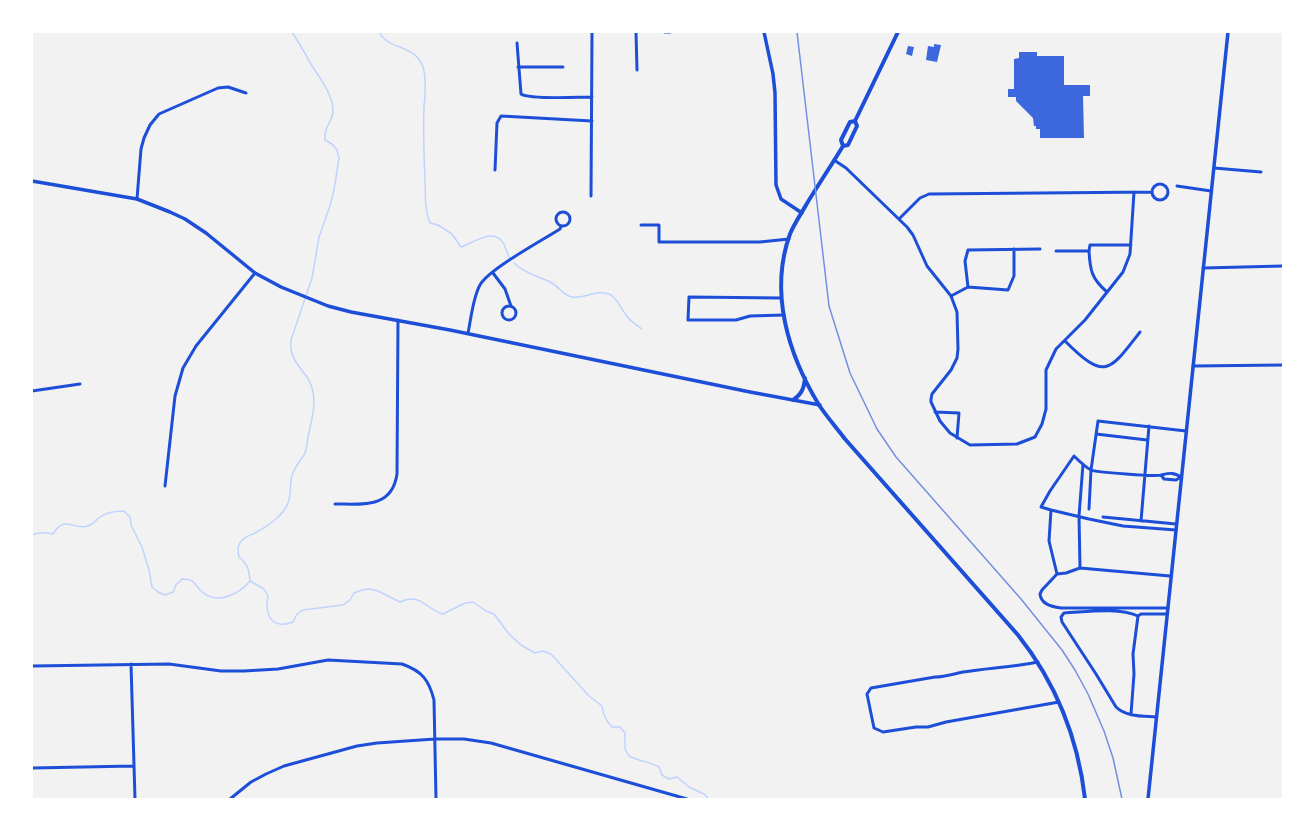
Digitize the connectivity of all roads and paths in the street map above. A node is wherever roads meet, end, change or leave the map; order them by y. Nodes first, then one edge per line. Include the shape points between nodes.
1 (592, 32) edge
2 (636, 32) edge
3 (665, 32) edge
4 (670, 32) edge
5 (764, 32) edge
6 (898, 32) edge
7 (902, 32) edge
8 (1228, 32) edge
9 (517, 43) dead end
10 (518, 67) junction
11 (563, 67) dead end
12 (637, 70) dead end
13 (246, 93) dead end
14 (592, 96) junction
15 (855, 121) junction
16 (592, 122) junction
17 (843, 146) junction
18 (834, 160) junction
19 (1214, 168) junction
20 (495, 170) dead end
21 (1261, 172) dead end
22 (32, 181) edge
23 (32, 185) edge
24 (1177, 186) dead end
25 (1211, 191) junction
26 (1134, 192) junction
27 (1152, 192) junction
28 (591, 196) dead end
29 (137, 199) junction
30 (802, 213) junction
31 (899, 219) junction
32 (641, 225) dead end
33 (561, 226) junction
34 (789, 239) junction
35 (1130, 244) junction
36 (1014, 249) junction
37 (1040, 249) dead end
38 (1056, 251) dead end
39 (1089, 251) junction
40 (1283, 266) edge
41 (1203, 268) junction
42 (255, 273) junction
43 (493, 273) junction
44 (968, 287) junction
45 (1107, 292) junction
46 (951, 296) junction
47 (781, 298) junction
48 (511, 306) junction
49 (784, 315) junction
50 (398, 320) junction
51 (1140, 332) dead end
52 (468, 333) junction
53 (1065, 341) junction
54 (1283, 365) edge
55 (1193, 366) junction
56 (805, 378) junction
57 (80, 384) dead end
58 (32, 391) edge
59 (794, 400) junction
60 (820, 405) junction
61 (936, 412) junction
62 (1149, 426) junction
63 (1186, 431) junction
64 (1096, 434) junction
65 (957, 438) junction
66 (1147, 440) junction
67 (1083, 464) junction
68 (1091, 470) junction
69 (1144, 475) junction
70 (1161, 476) junction
71 (1181, 477) junction
72 (165, 486) dead end
73 (335, 504) dead end
74 (1089, 509) dead end
75 (1051, 510) junction
76 (1079, 516) junction
77 (1103, 517) dead end
78 (1141, 521) junction
79 (1176, 524) junction
80 (1176, 530) junction
81 (1080, 568) junction
82 (1057, 574) junction
83 (1170, 576) junction
84 (1168, 608) junction
85 (1167, 614) junction
86 (1138, 616) junction
87 (1038, 662) junction
88 (131, 664) junction
89 (32, 666) edge
90 (1059, 702) junction
91 (1131, 714) junction
92 (1156, 717) junction
93 (435, 740) junction
94 (134, 766) junction
95 (32, 768) edge
96 (135, 799) edge
97 (230, 799) edge
98 (436, 799) edge
99 (687, 799) edge
100 (1085, 799) edge
101 (1148, 799) edge

1 - 14 street
2 - 12 street
3 - 4 street
5 - 30 street via 775,93 776,185 782,199
6 - 7 street
6 - 15 main road
8 - 19 street
9 - 10 street
10 - 11 street
10 - 14 street via 521,94 524,96
13 - 29 street via 228,87 218,88 159,114 144,138
14 - 16 street
15 - 17 main road via 857,126 853,135 848,145
15 - 17 main road via 850,122 840,140
16 - 20 street via 501,116 498,123
16 - 28 street
17 - 18 main road
18 - 30 main road
18 - 31 street via 846,168
19 - 21 street
19 - 25 street
22 - 23 street
22 - 29 street
24 - 25 street
25 - 41 street
26 - 27 street
26 - 31 street via 929,194 920,198
26 - 35 street
27 - 27 street via 1155,198 1160,200 1165,198 1167,191 1165,186 1160,184 1153,187
29 - 42 street via 185,219
30 - 34 main road
31 - 46 street via 913,235 927,266
32 - 34 street via 659,225 659,242 760,242
33 - 33 street via 557,223 556,217 560,212 564,212 569,215 570,220 569,224
33 - 43 street
34 - 47 main road via 784,255
35 - 39 street via 1090,245
35 - 45 street via 1130,254 1123,272
36 - 37 street
36 - 44 street via 1014,276 1008,290
36 - 44 street via 968,250 965,262
38 - 39 street
39 - 45 street via 1092,276
40 - 41 street
41 - 55 street
42 - 50 street via 281,287 328,306
42 - 72 street via 196,346 182,368 175,396
43 - 48 street via 505,290
43 - 52 street via 479,286
44 - 46 street
45 - 53 street
46 - 61 street via 957,312 957,358 932,394 931,402
47 - 49 main road
47 - 49 street via 689,297 688,320 736,320 750,316
48 - 48 street via 516,314 515,318 508,320 503,317 502,311
49 - 56 main road via 790,342
50 - 52 street
50 - 73 street via 396,481 389,493 378,502
51 - 53 street via 1119,359 1110,366 1093,365
52 - 59 street
53 - 65 street via 1056,349 1046,370 1046,410 1035,437 1017,444 970,445
54 - 55 street
55 - 63 street
56 - 59 main road via 803,389
56 - 60 main road
57 - 58 street
59 - 60 street
60 - 87 main road via 845,438 1018,635
61 - 65 street via 940,421
61 - 65 street via 959,413
62 - 63 street
62 - 64 street via 1098,421
62 - 66 street
63 - 71 street
64 - 66 street
64 - 68 street
66 - 69 street
67 - 68 street
67 - 75 street via 1074,456 1066,466 1041,507
67 - 76 street
68 - 69 street
68 - 74 street
69 - 70 street
69 - 78 street
70 - 71 street via 1165,473
70 - 71 street via 1164,479 1176,480
71 - 79 street
75 - 76 street
75 - 82 street via 1049,541
76 - 80 street via 1123,526
76 - 81 street
77 - 78 street
78 - 79 street
79 - 80 street
80 - 83 street
81 - 82 street
81 - 83 street
82 - 84 street via 1040,594 1042,601 1055,607
83 - 84 street
84 - 85 street
85 - 86 street
85 - 92 street
86 - 91 street via 1133,654
86 - 91 street via 1131,613 1107,612 1064,613 1061,617 1116,708
87 - 90 main road
87 - 90 street via 871,688 867,694 874,728 882,732 916,727 928,728 946,722
88 - 89 street
88 - 93 street via 169,664 221,671 244,671 278,669 328,660 402,664 420,673 431,688 434,700
88 - 94 street
90 - 100 main road via 1070,728
91 - 92 street
92 - 101 street
93 - 97 street via 357,746 284,766 251,782
93 - 98 street
93 - 99 street via 464,739 491,743
94 - 95 street
94 - 96 street

